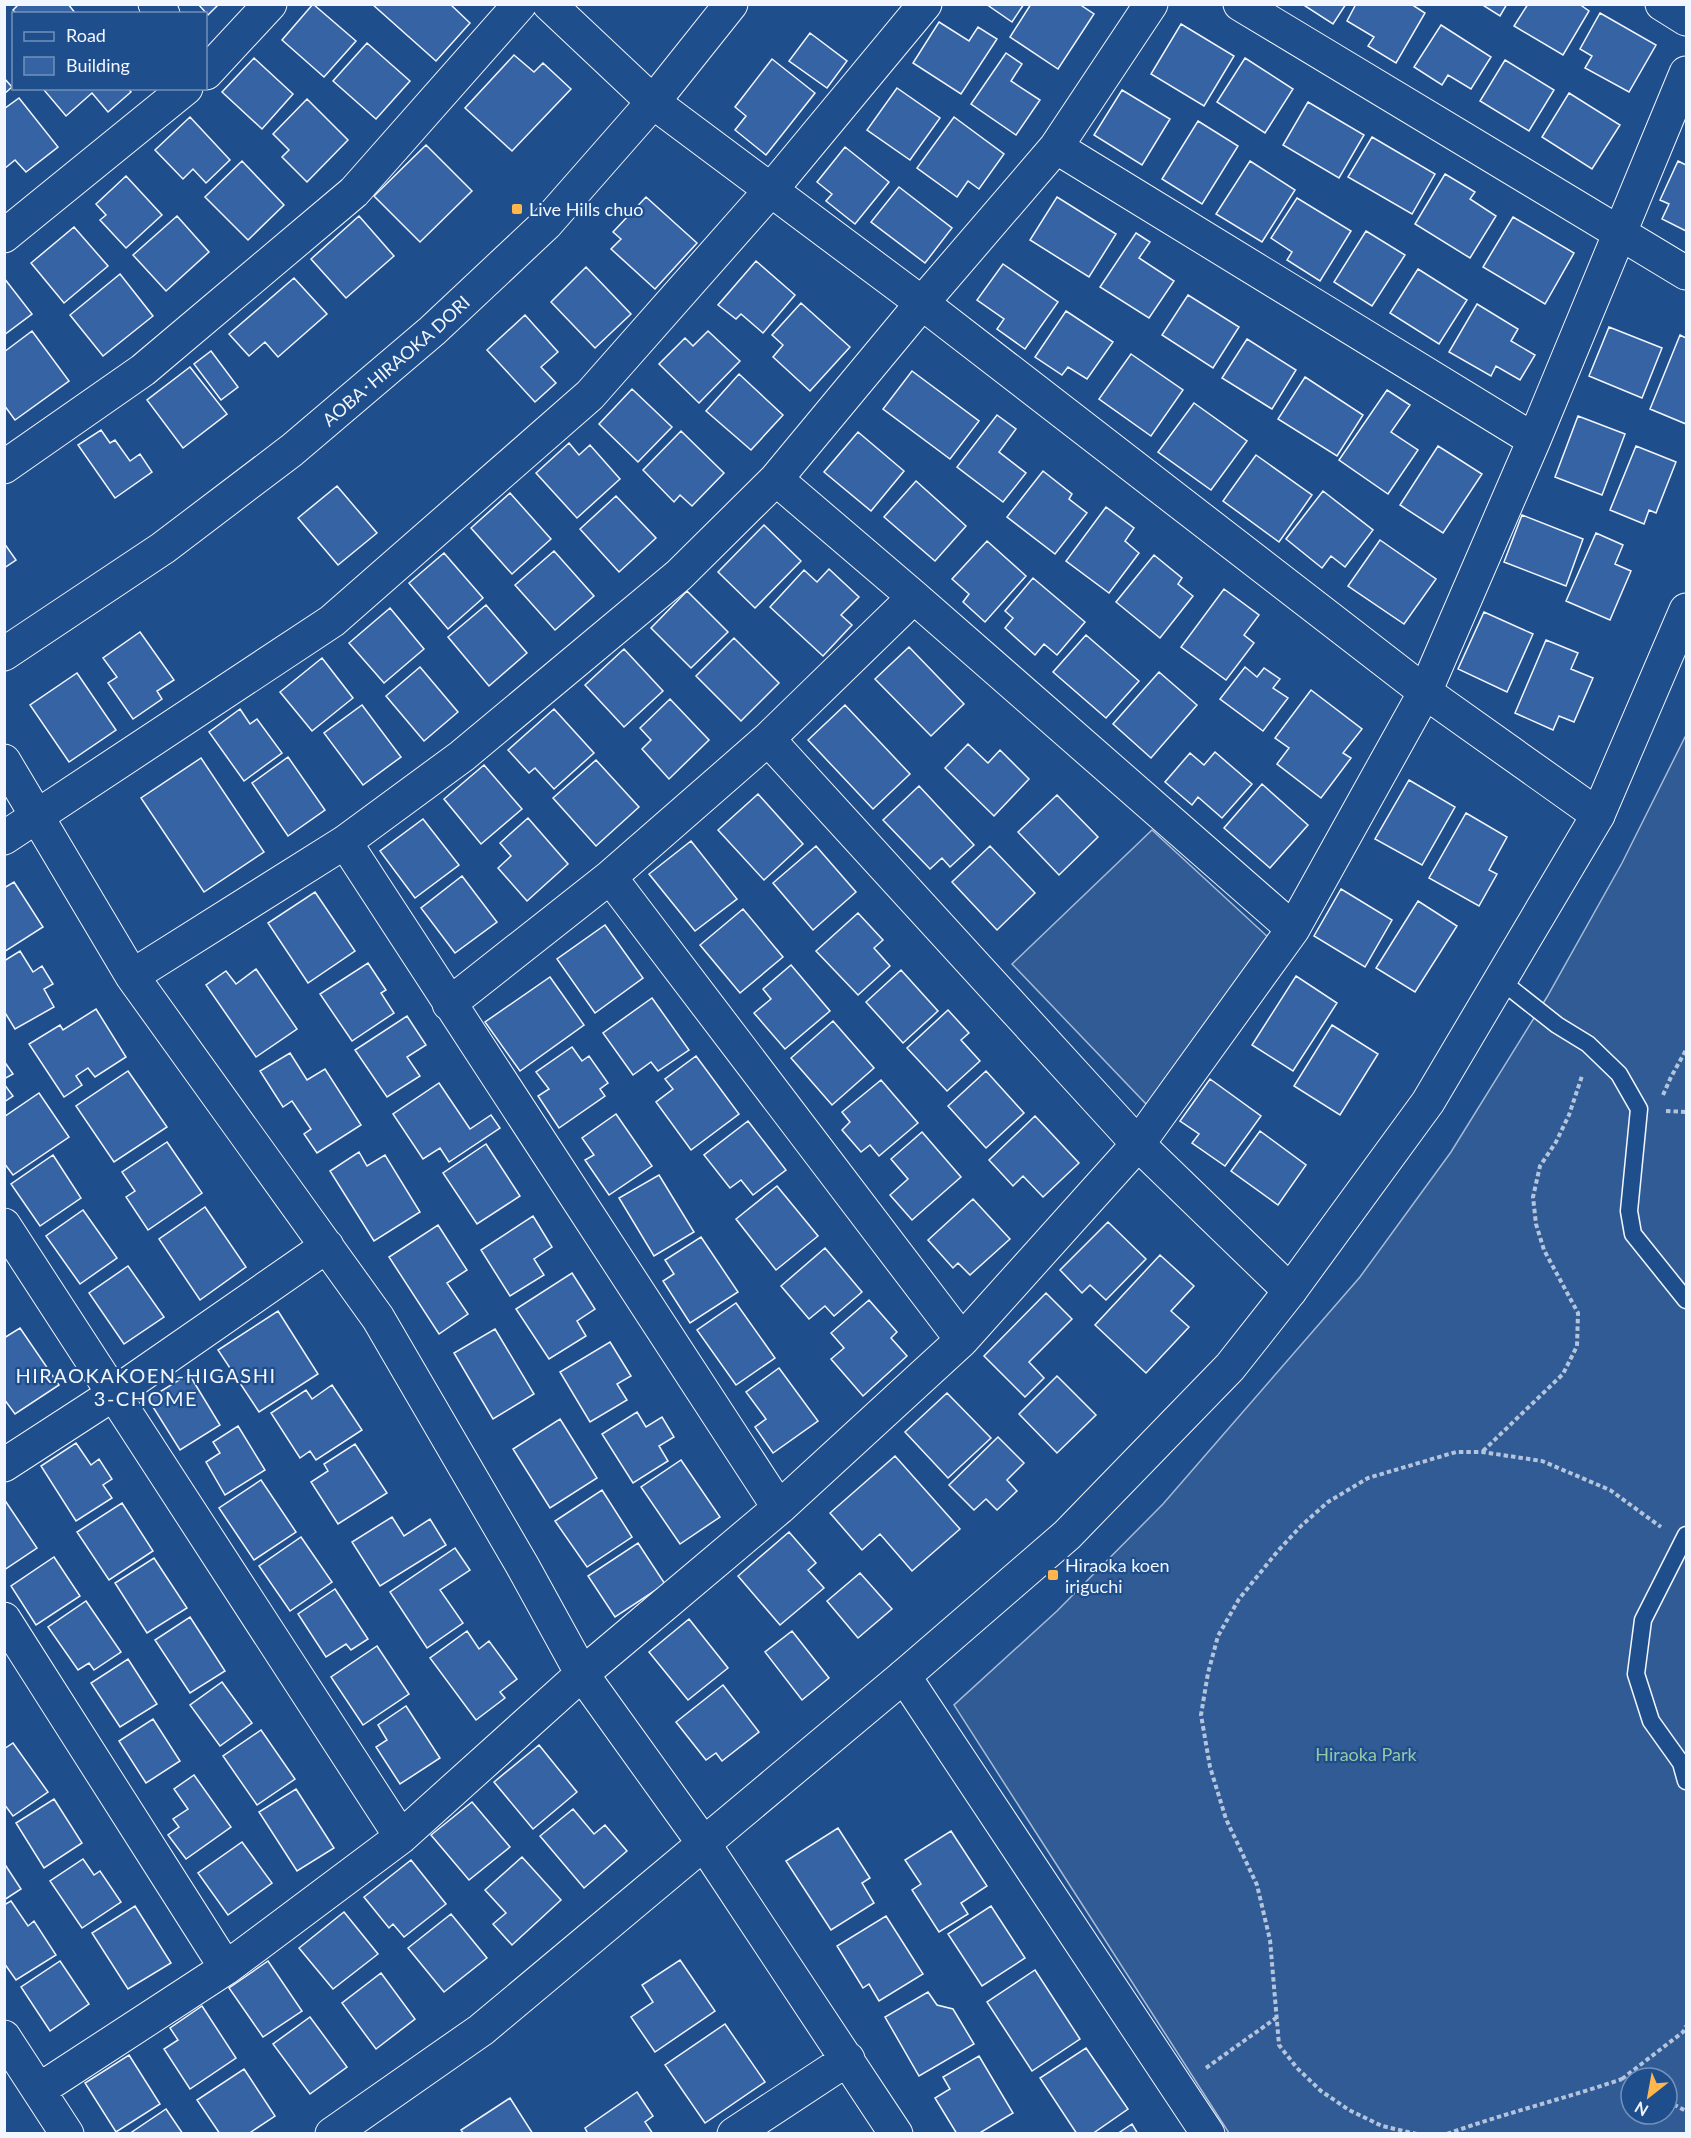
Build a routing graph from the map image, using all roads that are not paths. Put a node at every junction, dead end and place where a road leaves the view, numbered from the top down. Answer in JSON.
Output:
{"nodes":[{"id":1,"x":270,"y":4,"type":"edge"},
{"id":2,"x":520,"y":4,"type":"edge"},
{"id":3,"x":549,"y":4,"type":"edge"},
{"id":4,"x":731,"y":4,"type":"edge"},
{"id":5,"x":926,"y":4,"type":"edge"},
{"id":6,"x":1151,"y":4,"type":"edge"},
{"id":7,"x":1240,"y":4,"type":"edge"},
{"id":8,"x":1662,"y":4,"type":"edge"},
{"id":9,"x":1686,"y":19,"type":"edge"},
{"id":10,"x":207,"y":68,"type":"edge"},
{"id":11,"x":1686,"y":73,"type":"edge"},
{"id":12,"x":181,"y":90,"type":"edge"},
{"id":13,"x":653,"y":102,"type":"junction"},
{"id":14,"x":1056,"y":147,"type":"junction"},
{"id":15,"x":770,"y":191,"type":"junction"},
{"id":16,"x":6,"y":231,"type":"edge"},
{"id":17,"x":1619,"y":232,"type":"junction"},
{"id":18,"x":1686,"y":273,"type":"edge"},
{"id":19,"x":922,"y":303,"type":"junction"},
{"id":20,"x":1534,"y":440,"type":"junction"},
{"id":21,"x":4,"y":466,"type":"edge"},
{"id":22,"x":776,"y":478,"type":"junction"},
{"id":23,"x":914,"y":597,"type":"junction"},
{"id":24,"x":1686,"y":610,"type":"edge"},
{"id":25,"x":4,"y":654,"type":"edge"},
{"id":26,"x":1425,"y":692,"type":"junction"},
{"id":27,"x":768,"y":739,"type":"junction"},
{"id":28,"x":4,"y":761,"type":"edge"},
{"id":29,"x":1598,"y":815,"type":"junction"},
{"id":30,"x":37,"y":817,"type":"junction"},
{"id":31,"x":4,"y":837,"type":"edge"},
{"id":32,"x":345,"y":842,"type":"junction"},
{"id":33,"x":610,"y":877,"type":"junction"},
{"id":34,"x":1293,"y":929,"type":"junction"},
{"id":35,"x":132,"y":976,"type":"junction"},
{"id":36,"x":1500,"y":980,"type":"junction"},
{"id":37,"x":449,"y":1004,"type":"junction"},
{"id":38,"x":1138,"y":1144,"type":"junction"},
{"id":39,"x":4,"y":1225,"type":"edge"},
{"id":40,"x":327,"y":1246,"type":"junction"},
{"id":41,"x":1290,"y":1291,"type":"junction"},
{"id":42,"x":1686,"y":1300,"type":"edge"},
{"id":43,"x":962,"y":1340,"type":"junction"},
{"id":44,"x":115,"y":1393,"type":"junction"},
{"id":45,"x":4,"y":1465,"type":"edge"},
{"id":46,"x":779,"y":1508,"type":"junction"},
{"id":47,"x":1686,"y":1535,"type":"edge"},
{"id":48,"x":4,"y":1619,"type":"edge"},
{"id":49,"x":582,"y":1674,"type":"junction"},
{"id":50,"x":904,"y":1676,"type":"junction"},
{"id":51,"x":1686,"y":1781,"type":"edge"},
{"id":52,"x":402,"y":1837,"type":"junction"},
{"id":53,"x":704,"y":1844,"type":"junction"},
{"id":54,"x":226,"y":1968,"type":"junction"},
{"id":55,"x":4,"y":2037,"type":"edge"},
{"id":56,"x":848,"y":2059,"type":"junction"},
{"id":57,"x":39,"y":2090,"type":"junction"},
{"id":58,"x":67,"y":2133,"type":"edge"},
{"id":59,"x":332,"y":2133,"type":"edge"},
{"id":60,"x":734,"y":2133,"type":"edge"},
{"id":61,"x":896,"y":2133,"type":"edge"},
{"id":62,"x":1208,"y":2133,"type":"edge"}],
"edges":[{"from":1,"to":10,"type":"street"},
{"from":2,"to":21,"type":"street"},
{"from":3,"to":13,"type":"street"},
{"from":4,"to":13,"type":"street","name":"AOBA･HIRAOKA DORI"},
{"from":5,"to":15,"type":"street"},
{"from":6,"to":14,"type":"street"},
{"from":7,"to":17,"type":"street"},
{"from":8,"to":9,"type":"street"},
{"from":11,"to":17,"type":"street"},
{"from":12,"to":16,"type":"street"},
{"from":13,"to":15,"type":"street"},
{"from":13,"to":25,"type":"street","name":"AOBA･HIRAOKA DORI"},
{"from":14,"to":19,"type":"street"},
{"from":14,"to":20,"type":"street"},
{"from":15,"to":19,"type":"street"},
{"from":15,"to":30,"type":"street"},
{"from":17,"to":18,"type":"street"},
{"from":17,"to":20,"type":"street"},
{"from":19,"to":22,"type":"street"},
{"from":19,"to":26,"type":"street"},
{"from":20,"to":26,"type":"street"},
{"from":22,"to":23,"type":"street"},
{"from":22,"to":32,"type":"street"},
{"from":23,"to":27,"type":"street"},
{"from":23,"to":34,"type":"street"},
{"from":24,"to":29,"type":"street"},
{"from":26,"to":29,"type":"street"},
{"from":26,"to":34,"type":"street"},
{"from":27,"to":33,"type":"street"},
{"from":27,"to":38,"type":"street"},
{"from":28,"to":30,"type":"street"},
{"from":29,"to":36,"type":"street"},
{"from":30,"to":31,"type":"street"},
{"from":30,"to":35,"type":"street"},
{"from":32,"to":35,"type":"street"},
{"from":32,"to":37,"type":"street"},
{"from":33,"to":37,"type":"street"},
{"from":33,"to":43,"type":"street"},
{"from":34,"to":38,"type":"street"},
{"from":35,"to":40,"type":"street"},
{"from":36,"to":41,"type":"street"},
{"from":36,"to":42,"type":"lane"},
{"from":37,"to":46,"type":"street"},
{"from":38,"to":41,"type":"street"},
{"from":38,"to":43,"type":"street"},
{"from":39,"to":44,"type":"street"},
{"from":40,"to":44,"type":"street"},
{"from":40,"to":49,"type":"street"},
{"from":41,"to":50,"type":"street"},
{"from":43,"to":46,"type":"street"},
{"from":44,"to":45,"type":"street"},
{"from":44,"to":52,"type":"street"},
{"from":46,"to":49,"type":"street"},
{"from":47,"to":51,"type":"lane"},
{"from":48,"to":54,"type":"street"},
{"from":49,"to":52,"type":"street"},
{"from":49,"to":53,"type":"street"},
{"from":50,"to":53,"type":"street"},
{"from":50,"to":62,"type":"street"},
{"from":52,"to":54,"type":"street"},
{"from":53,"to":56,"type":"street"},
{"from":53,"to":59,"type":"street"},
{"from":54,"to":57,"type":"street"},
{"from":55,"to":57,"type":"street"},
{"from":56,"to":60,"type":"street"},
{"from":56,"to":61,"type":"street"},
{"from":57,"to":58,"type":"street"}]}
